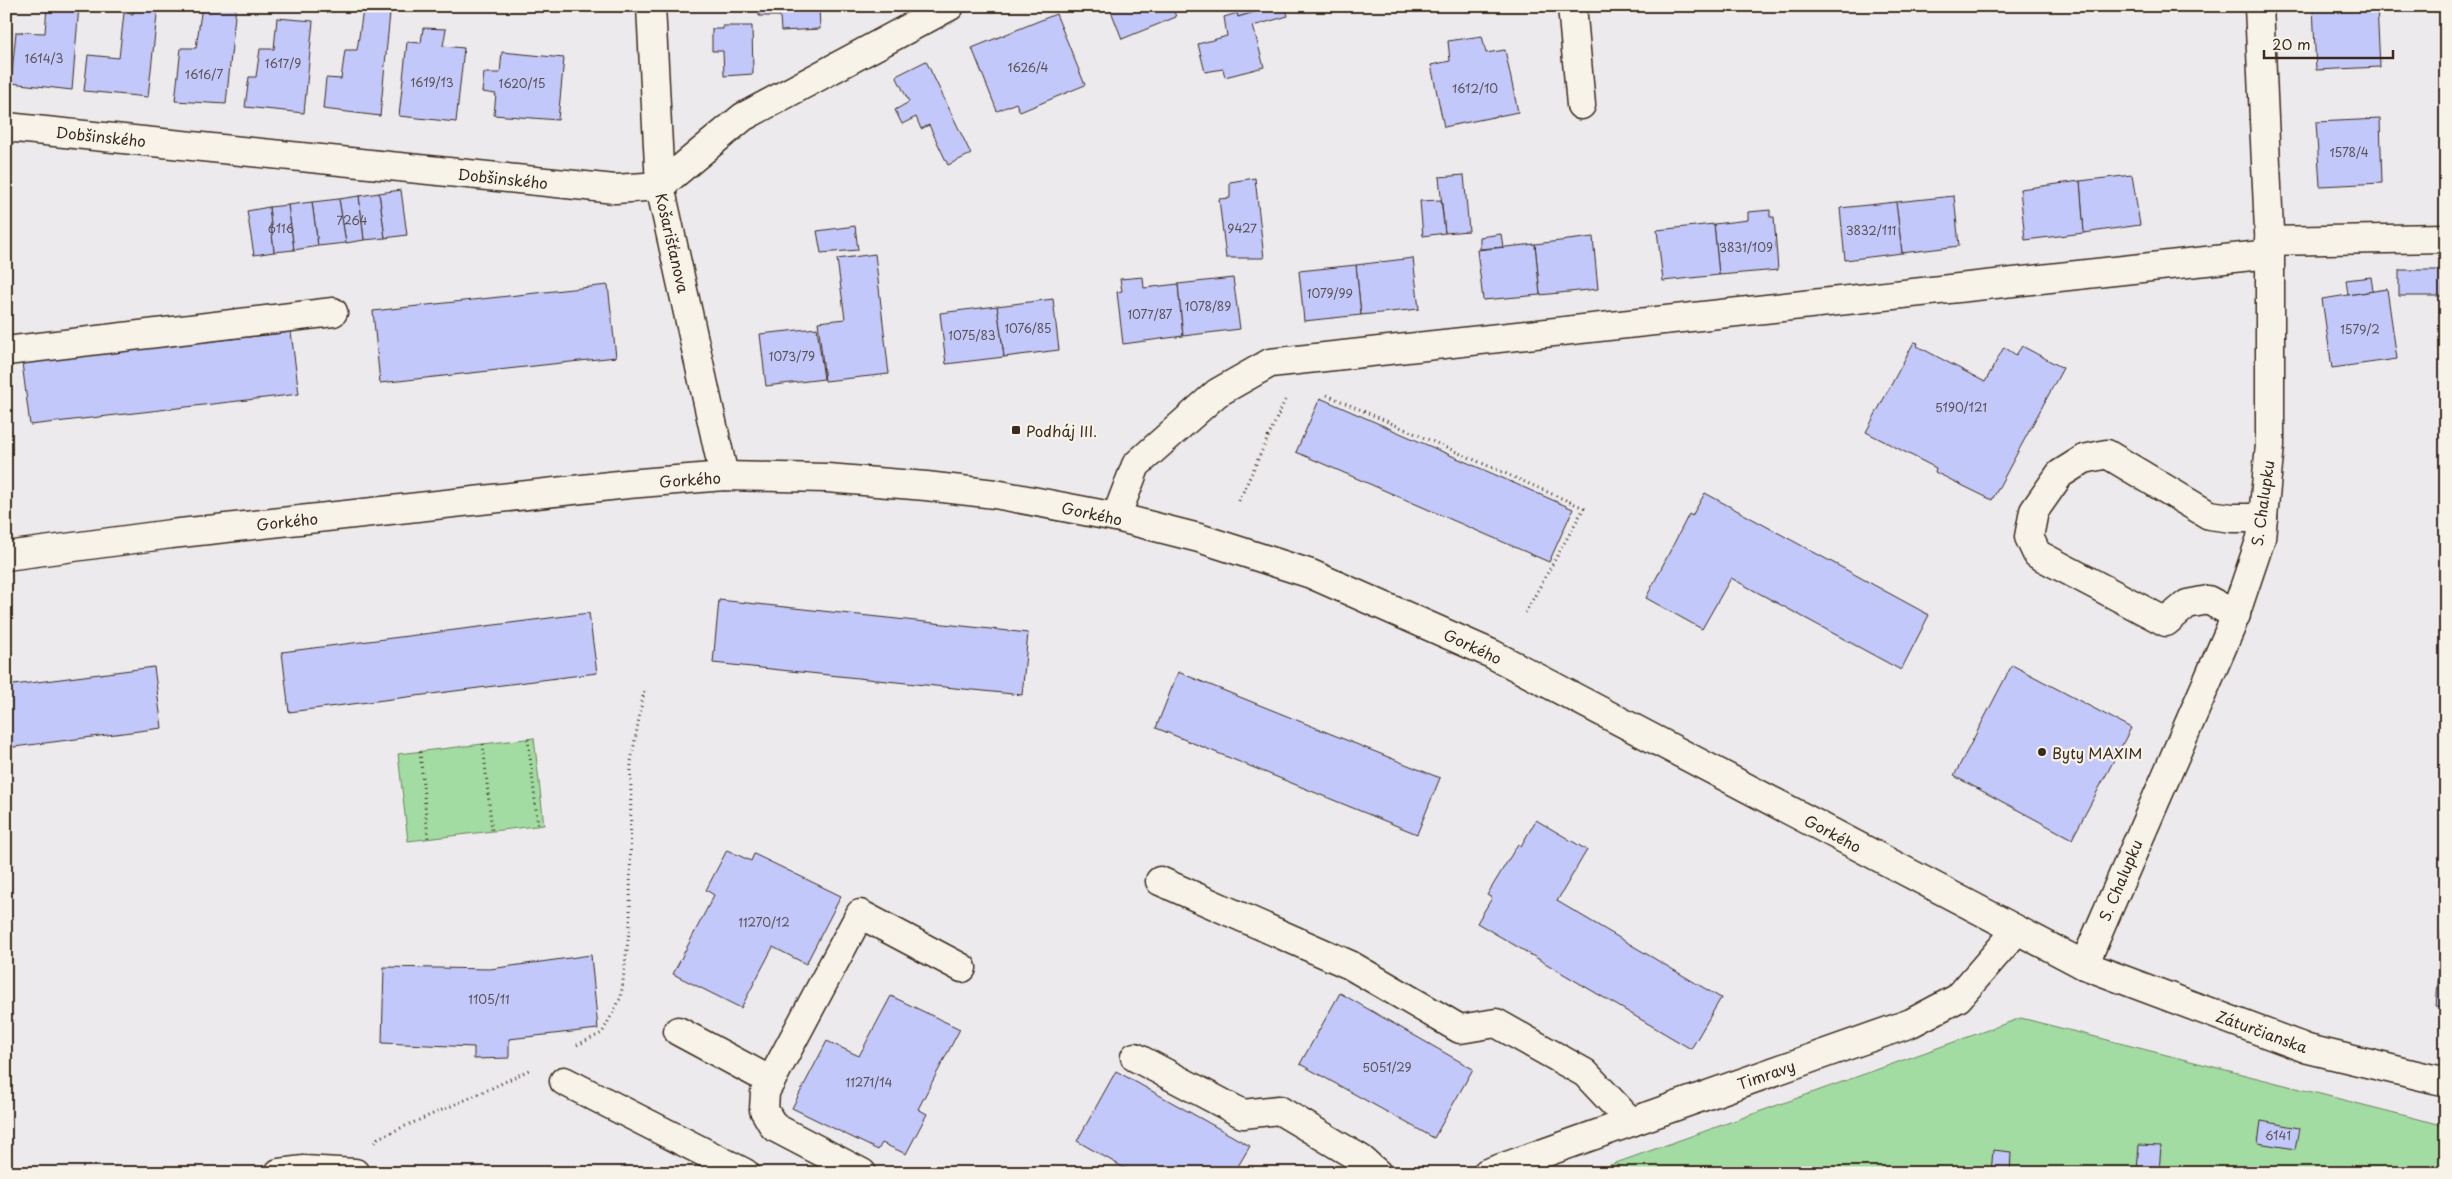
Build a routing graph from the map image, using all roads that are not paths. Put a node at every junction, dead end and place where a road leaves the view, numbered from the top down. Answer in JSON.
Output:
{"nodes":[{"id":1,"x":651,"y":6,"type":"edge"},
{"id":2,"x":950,"y":6,"type":"edge"},
{"id":3,"x":1572,"y":6,"type":"edge"},
{"id":4,"x":2259,"y":6,"type":"edge"},
{"id":5,"x":1582,"y":105,"type":"dead end"},
{"id":6,"x":6,"y":127,"type":"edge"},
{"id":7,"x":660,"y":186,"type":"junction"},
{"id":8,"x":2446,"y":238,"type":"edge"},
{"id":9,"x":2269,"y":247,"type":"junction"},
{"id":10,"x":334,"y":312,"type":"dead end"},
{"id":11,"x":6,"y":350,"type":"edge"},
{"id":12,"x":724,"y":476,"type":"junction"},
{"id":13,"x":1116,"y":517,"type":"junction"},
{"id":14,"x":2263,"y":518,"type":"junction"},
{"id":15,"x":6,"y":556,"type":"edge"},
{"id":16,"x":2236,"y":615,"type":"junction"},
{"id":17,"x":1160,"y":881,"type":"dead end"},
{"id":18,"x":2017,"y":930,"type":"junction"},
{"id":19,"x":2084,"y":965,"type":"junction"},
{"id":20,"x":962,"y":968,"type":"dead end"},
{"id":21,"x":678,"y":1031,"type":"dead end"},
{"id":22,"x":1135,"y":1057,"type":"dead end"},
{"id":23,"x":564,"y":1081,"type":"dead end"},
{"id":24,"x":771,"y":1081,"type":"junction"},
{"id":25,"x":2446,"y":1082,"type":"edge"},
{"id":26,"x":1631,"y":1122,"type":"junction"},
{"id":27,"x":279,"y":1173,"type":"edge"},
{"id":28,"x":354,"y":1173,"type":"edge"},
{"id":29,"x":745,"y":1173,"type":"edge"},
{"id":30,"x":862,"y":1173,"type":"edge"},
{"id":31,"x":1377,"y":1173,"type":"edge"},
{"id":32,"x":1487,"y":1173,"type":"edge"}],
"edges":[{"from":1,"to":7,"type":"street","name":"Košarišťanova"},
{"from":2,"to":7,"type":"street"},
{"from":3,"to":5,"type":"street"},
{"from":4,"to":9,"type":"street","name":"S. Chalupku"},
{"from":6,"to":7,"type":"street","name":"Dobšinského"},
{"from":7,"to":12,"type":"street","name":"Košarišťanova"},
{"from":8,"to":9,"type":"street"},
{"from":9,"to":13,"type":"street"},
{"from":9,"to":14,"type":"street","name":"S. Chalupku"},
{"from":10,"to":11,"type":"street"},
{"from":12,"to":13,"type":"street","name":"Gorkého"},
{"from":12,"to":15,"type":"street","name":"Gorkého"},
{"from":13,"to":18,"type":"street","name":"Gorkého"},
{"from":14,"to":16,"type":"street","name":"S. Chalupku"},
{"from":14,"to":16,"type":"street"},
{"from":16,"to":19,"type":"street","name":"S. Chalupku"},
{"from":17,"to":26,"type":"street"},
{"from":18,"to":19,"type":"street","name":"Gorkého"},
{"from":18,"to":26,"type":"street","name":"Timravy"},
{"from":19,"to":25,"type":"street","name":"Záturčianska"},
{"from":20,"to":24,"type":"street"},
{"from":21,"to":24,"type":"street"},
{"from":22,"to":31,"type":"street"},
{"from":23,"to":29,"type":"street"},
{"from":24,"to":30,"type":"street"},
{"from":26,"to":32,"type":"street","name":"Timravy"},
{"from":27,"to":28,"type":"street"}]}
